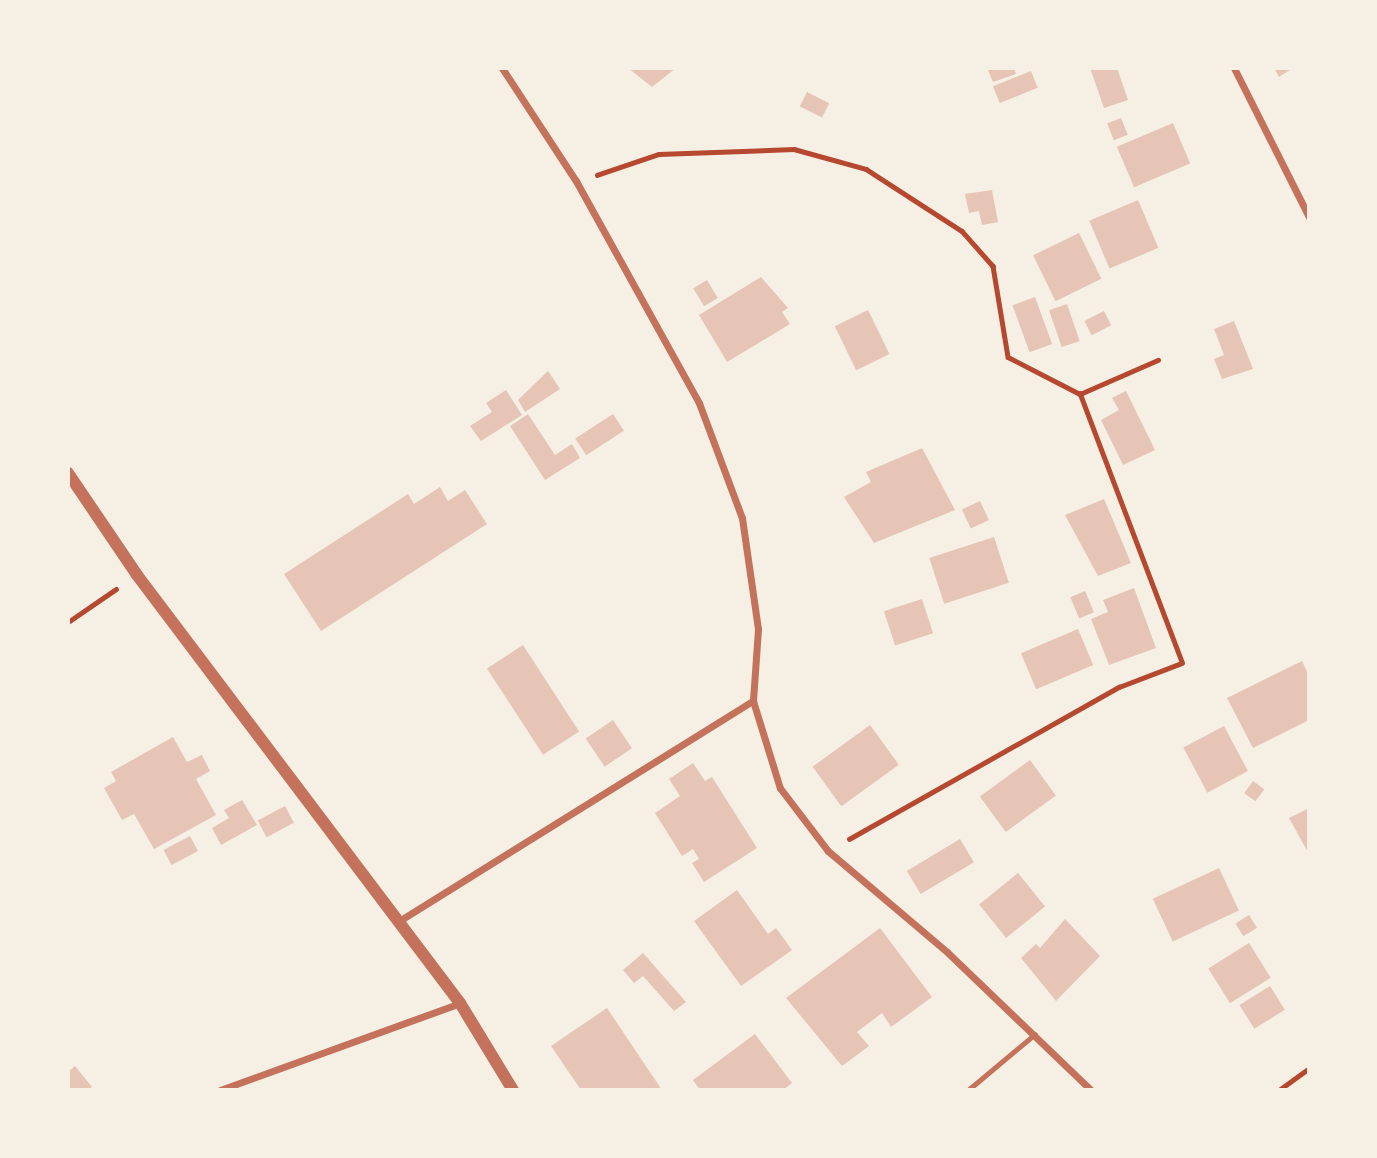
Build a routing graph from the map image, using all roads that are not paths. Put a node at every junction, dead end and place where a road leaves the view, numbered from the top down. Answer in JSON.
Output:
{"nodes":[{"id":1,"x":502,"y":68,"type":"edge"},
{"id":2,"x":1234,"y":68,"type":"edge"},
{"id":3,"x":1309,"y":217,"type":"edge"},
{"id":4,"x":68,"y":473,"type":"edge"},
{"id":5,"x":752,"y":701,"type":"junction"},
{"id":6,"x":399,"y":921,"type":"junction"},
{"id":7,"x":460,"y":1003,"type":"junction"},
{"id":8,"x":1035,"y":1034,"type":"junction"},
{"id":9,"x":220,"y":1090,"type":"edge"},
{"id":10,"x":513,"y":1090,"type":"edge"},
{"id":11,"x":968,"y":1090,"type":"edge"},
{"id":12,"x":1091,"y":1090,"type":"edge"}],
"edges":[{"from":1,"to":5,"type":"street"},
{"from":2,"to":3,"type":"street"},
{"from":4,"to":6,"type":"street"},
{"from":5,"to":6,"type":"street"},
{"from":5,"to":8,"type":"street"},
{"from":6,"to":7,"type":"street"},
{"from":7,"to":9,"type":"street"},
{"from":7,"to":10,"type":"street"},
{"from":8,"to":11,"type":"lane"},
{"from":8,"to":12,"type":"street"}]}
